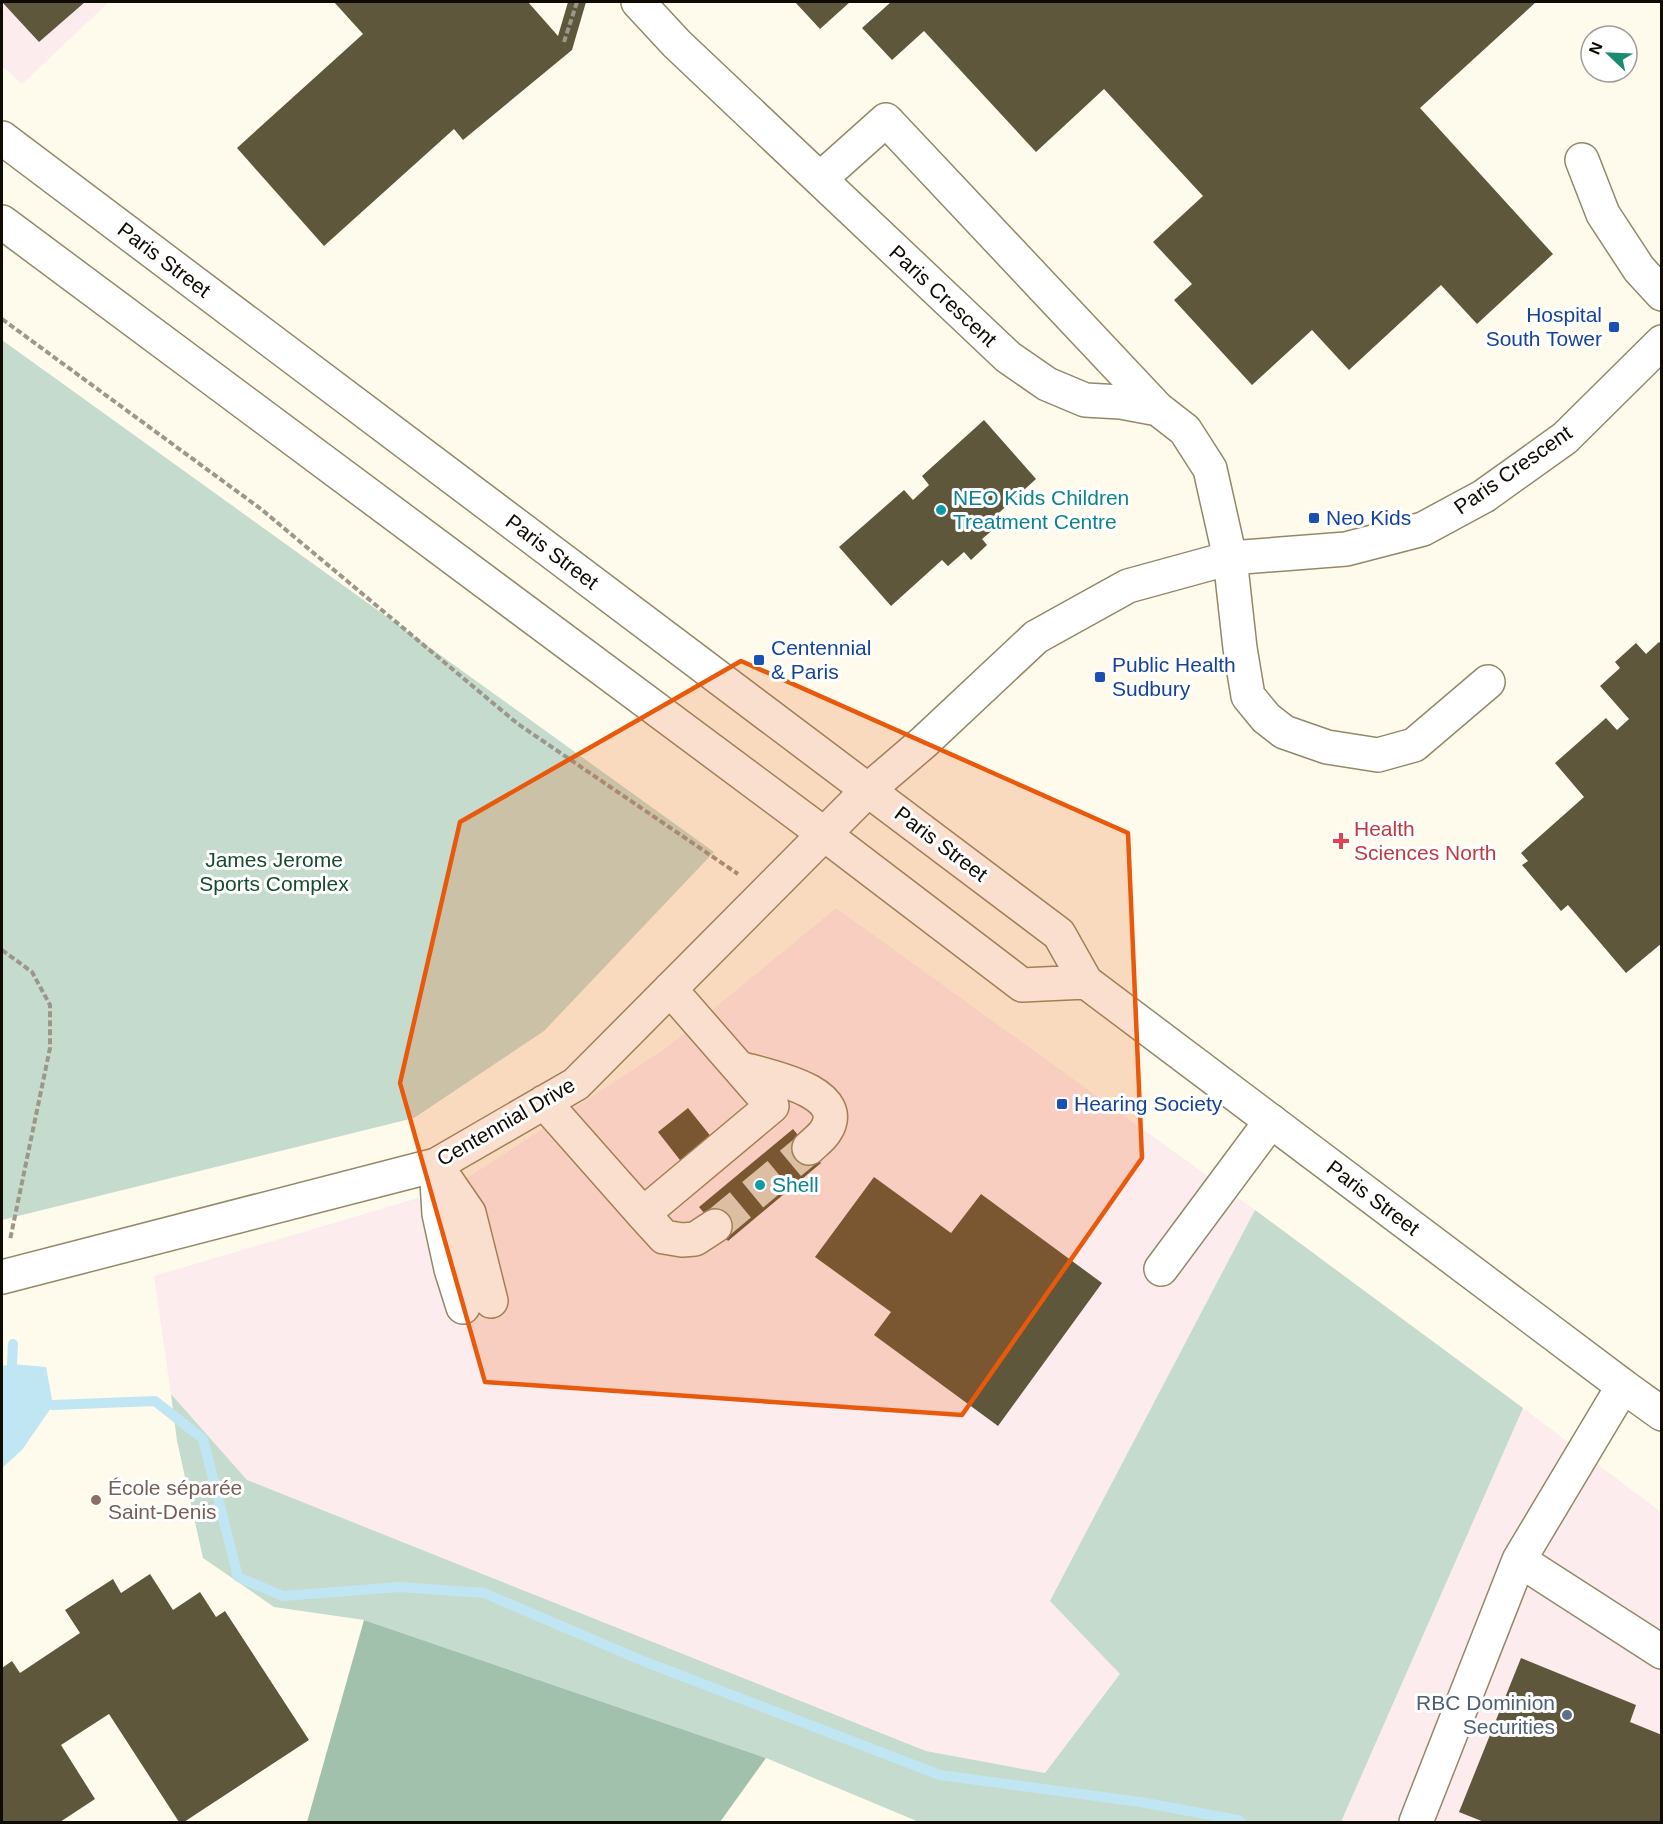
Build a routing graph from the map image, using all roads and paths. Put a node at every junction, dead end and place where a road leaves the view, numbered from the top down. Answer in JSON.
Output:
{"nodes":[{"id":1,"x":577,"y":2,"type":"edge"},
{"id":2,"x":639,"y":2,"type":"edge"},
{"id":3,"x":564,"y":42,"type":"dead end"},
{"id":4,"x":2,"y":138,"type":"edge"},
{"id":5,"x":1582,"y":160,"type":"dead end"},
{"id":6,"x":819,"y":179,"type":"junction"},
{"id":7,"x":2,"y":222,"type":"edge"},
{"id":8,"x":1662,"y":294,"type":"edge"},
{"id":9,"x":2,"y":319,"type":"edge"},
{"id":10,"x":1662,"y":342,"type":"edge"},
{"id":11,"x":1158,"y":409,"type":"junction"},
{"id":12,"x":1230,"y":558,"type":"junction"},
{"id":13,"x":1488,"y":682,"type":"dead end"},
{"id":14,"x":868,"y":790,"type":"junction"},
{"id":15,"x":824,"y":834,"type":"junction"},
{"id":16,"x":766,"y":893,"type":"junction"},
{"id":17,"x":2,"y":950,"type":"edge"},
{"id":18,"x":1086,"y":982,"type":"junction"},
{"id":19,"x":670,"y":989,"type":"junction"},
{"id":20,"x":739,"y":1068,"type":"junction"},
{"id":21,"x":544,"y":1102,"type":"junction"},
{"id":22,"x":1271,"y":1121,"type":"junction"},
{"id":23,"x":809,"y":1148,"type":"tunnel mouth"},
{"id":24,"x":436,"y":1165,"type":"junction"},
{"id":25,"x":643,"y":1214,"type":"junction"},
{"id":26,"x":715,"y":1226,"type":"tunnel mouth"},
{"id":27,"x":1161,"y":1269,"type":"dead end"},
{"id":28,"x":2,"y":1277,"type":"edge"},
{"id":29,"x":477,"y":1304,"type":"dead end"},
{"id":30,"x":1623,"y":1386,"type":"junction"},
{"id":31,"x":1662,"y":1414,"type":"edge"},
{"id":32,"x":1519,"y":1560,"type":"junction"},
{"id":33,"x":1662,"y":1652,"type":"edge"},
{"id":34,"x":1416,"y":1822,"type":"edge"}],
"edges":[{"from":1,"to":3,"type":"path"},
{"from":2,"to":6,"type":"main road","name":"Paris Crescent"},
{"from":4,"to":14,"type":"main road","name":"Paris Street"},
{"from":5,"to":8,"type":"main road"},
{"from":6,"to":11,"type":"main road","name":"Paris Crescent"},
{"from":6,"to":11,"type":"main road"},
{"from":7,"to":15,"type":"main road"},
{"from":9,"to":16,"type":"path"},
{"from":10,"to":12,"type":"main road","name":"Paris Crescent"},
{"from":11,"to":12,"type":"main road","name":"Paris Crescent"},
{"from":12,"to":13,"type":"main road"},
{"from":12,"to":14,"type":"main road","name":"Paris Crescent"},
{"from":14,"to":15,"type":"main road","name":"Centennial Drive"},
{"from":14,"to":18,"type":"main road","name":"Paris Street"},
{"from":15,"to":16,"type":"main road","name":"Centennial Drive"},
{"from":15,"to":18,"type":"main road"},
{"from":16,"to":19,"type":"main road","name":"Centennial Drive"},
{"from":17,"to":28,"type":"path"},
{"from":18,"to":22,"type":"main road","name":"Paris Street"},
{"from":19,"to":20,"type":"main road"},
{"from":19,"to":21,"type":"main road","name":"Centennial Drive"},
{"from":20,"to":23,"type":"main road"},
{"from":20,"to":25,"type":"main road"},
{"from":21,"to":24,"type":"main road","name":"Centennial Drive"},
{"from":21,"to":25,"type":"main road"},
{"from":22,"to":27,"type":"main road"},
{"from":22,"to":30,"type":"main road","name":"Paris Street"},
{"from":24,"to":28,"type":"main road","name":"Centennial Drive"},
{"from":24,"to":29,"type":"main road"},
{"from":25,"to":26,"type":"main road"},
{"from":30,"to":31,"type":"main road","name":"Paris Street"},
{"from":30,"to":32,"type":"main road"},
{"from":32,"to":33,"type":"main road"},
{"from":32,"to":34,"type":"main road"}]}
